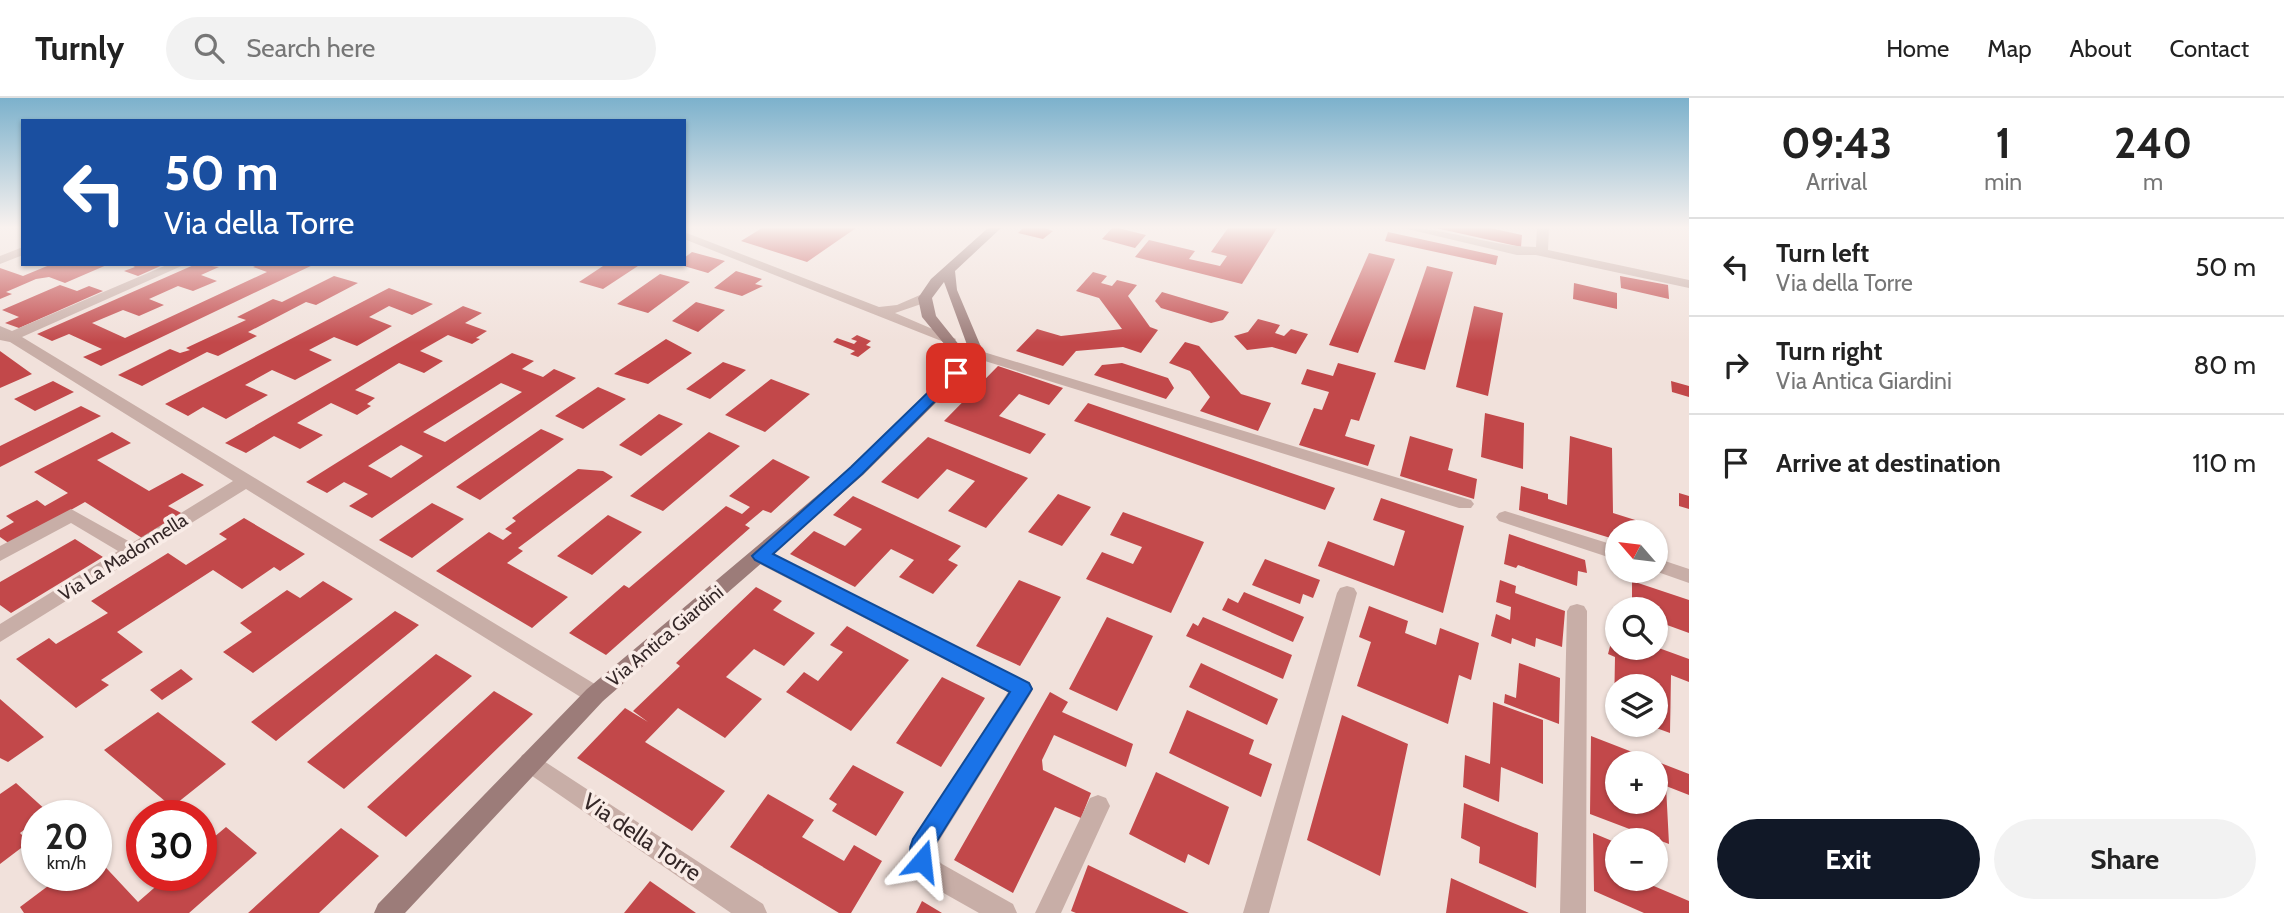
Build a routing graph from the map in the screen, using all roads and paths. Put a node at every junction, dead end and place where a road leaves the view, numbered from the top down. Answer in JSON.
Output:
{"nodes":[{"id":1,"x":175,"y":266,"type":"edge"},
{"id":2,"x":763,"y":266,"type":"edge"},
{"id":3,"x":955,"y":266,"type":"edge"},
{"id":4,"x":1606,"y":266,"type":"edge"},
{"id":5,"x":949,"y":272,"type":"junction"},
{"id":6,"x":1689,"y":284,"type":"edge"},
{"id":7,"x":925,"y":298,"type":"junction"},
{"id":8,"x":955,"y":300,"type":"junction"},
{"id":9,"x":878,"y":311,"type":"junction"},
{"id":10,"x":967,"y":325,"type":"junction"},
{"id":11,"x":938,"y":328,"type":"junction"},
{"id":12,"x":4,"y":336,"type":"edge"},
{"id":13,"x":949,"y":339,"type":"junction"},
{"id":14,"x":976,"y":350,"type":"junction"},
{"id":15,"x":956,"y":373,"type":"junction"},
{"id":16,"x":247,"y":480,"type":"junction"},
{"id":17,"x":1465,"y":505,"type":"dead end"},
{"id":18,"x":1505,"y":517,"type":"dead end"},
{"id":19,"x":1605,"y":549,"type":"edge"},
{"id":20,"x":132,"y":551,"type":"junction"},
{"id":21,"x":0,"y":554,"type":"edge"},
{"id":22,"x":761,"y":556,"type":"junction"},
{"id":23,"x":1668,"y":569,"type":"edge"},
{"id":24,"x":1689,"y":576,"type":"edge"},
{"id":25,"x":1347,"y":593,"type":"dead end"},
{"id":26,"x":1577,"y":611,"type":"dead end"},
{"id":27,"x":0,"y":634,"type":"edge"},
{"id":28,"x":595,"y":695,"type":"junction"},
{"id":29,"x":530,"y":762,"type":"junction"},
{"id":30,"x":1098,"y":806,"type":"dead end"},
{"id":31,"x":387,"y":913,"type":"edge"},
{"id":32,"x":754,"y":913,"type":"edge"},
{"id":33,"x":1004,"y":913,"type":"edge"},
{"id":34,"x":1048,"y":913,"type":"edge"},
{"id":35,"x":1255,"y":913,"type":"edge"},
{"id":36,"x":1573,"y":913,"type":"edge"}],
"edges":[{"from":1,"to":12,"type":"street"},
{"from":2,"to":9,"type":"street"},
{"from":3,"to":5,"type":"street"},
{"from":4,"to":6,"type":"street"},
{"from":5,"to":7,"type":"street"},
{"from":5,"to":8,"type":"street"},
{"from":7,"to":8,"type":"street"},
{"from":7,"to":9,"type":"street"},
{"from":7,"to":11,"type":"street"},
{"from":8,"to":10,"type":"street"},
{"from":9,"to":13,"type":"street"},
{"from":10,"to":11,"type":"street"},
{"from":10,"to":14,"type":"street"},
{"from":11,"to":13,"type":"street"},
{"from":12,"to":16,"type":"street"},
{"from":13,"to":14,"type":"street"},
{"from":13,"to":15,"type":"street"},
{"from":14,"to":15,"type":"street","name":"Via Antica Giardini"},
{"from":14,"to":17,"type":"street"},
{"from":15,"to":22,"type":"street","name":"Via Antica Giardini"},
{"from":16,"to":20,"type":"street","name":"Via La Madonnella"},
{"from":16,"to":28,"type":"street"},
{"from":18,"to":19,"type":"street"},
{"from":20,"to":21,"type":"street"},
{"from":20,"to":27,"type":"street","name":"Via La Madonnella"},
{"from":22,"to":28,"type":"street","name":"Via Antica Giardini"},
{"from":22,"to":33,"type":"street"},
{"from":23,"to":24,"type":"street"},
{"from":25,"to":35,"type":"street"},
{"from":26,"to":36,"type":"street"},
{"from":28,"to":29,"type":"street","name":"Via Antica Giardini"},
{"from":29,"to":31,"type":"street","name":"Via Antica Giardini"},
{"from":29,"to":32,"type":"street","name":"Via della Torre"},
{"from":30,"to":34,"type":"street"}]}
